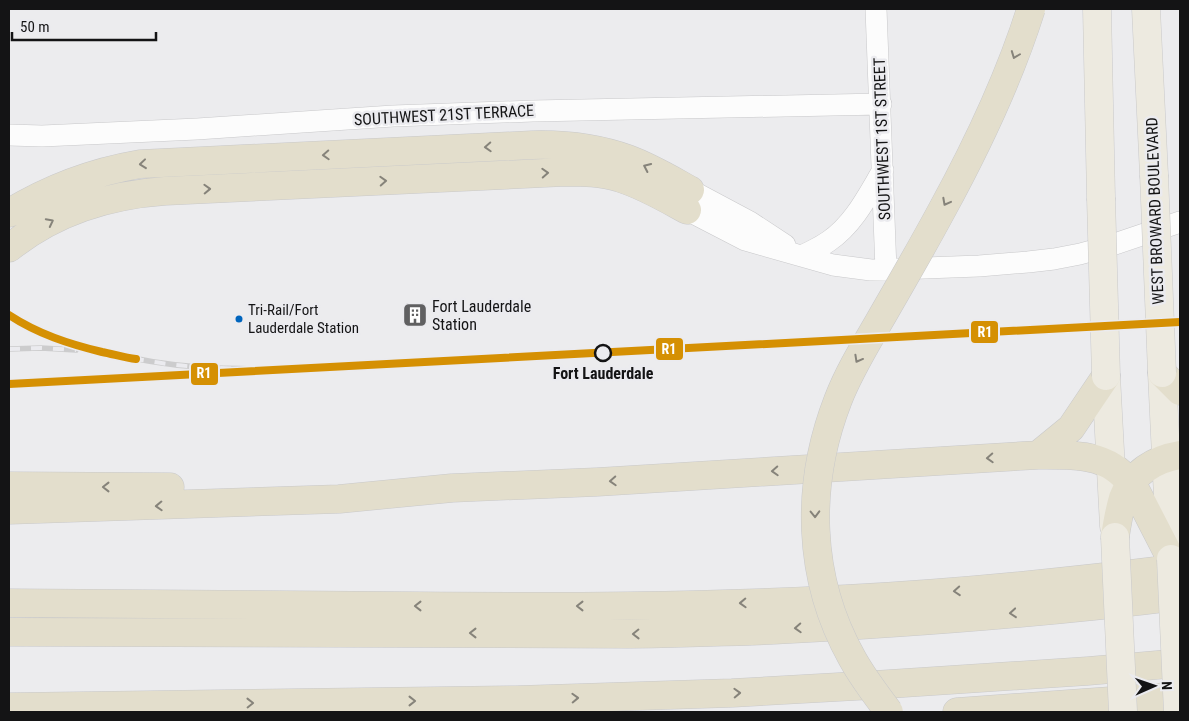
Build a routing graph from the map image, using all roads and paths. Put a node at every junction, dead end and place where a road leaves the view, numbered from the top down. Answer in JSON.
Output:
{"nodes":[{"id":1,"x":876,"y":9,"type":"edge"},
{"id":2,"x":1031,"y":9,"type":"edge"},
{"id":3,"x":1097,"y":9,"type":"edge"},
{"id":4,"x":1146,"y":9,"type":"edge"},
{"id":5,"x":880,"y":104,"type":"junction"},
{"id":6,"x":9,"y":135,"type":"edge"},
{"id":7,"x":883,"y":170,"type":"junction"},
{"id":8,"x":688,"y":200,"type":"junction"},
{"id":9,"x":9,"y":213,"type":"edge"},
{"id":10,"x":1180,"y":222,"type":"edge"},
{"id":11,"x":9,"y":248,"type":"edge"},
{"id":12,"x":802,"y":256,"type":"junction"},
{"id":13,"x":886,"y":270,"type":"junction"},
{"id":14,"x":1106,"y":376,"type":"junction"},
{"id":15,"x":1171,"y":382,"type":"edge"},
{"id":16,"x":1038,"y":455,"type":"junction"},
{"id":17,"x":1171,"y":465,"type":"edge"},
{"id":18,"x":1123,"y":481,"type":"junction"},
{"id":19,"x":9,"y":486,"type":"edge"},
{"id":20,"x":452,"y":488,"type":"junction"},
{"id":21,"x":9,"y":510,"type":"edge"},
{"id":22,"x":1115,"y":537,"type":"joint"},
{"id":23,"x":1175,"y":563,"type":"edge"},
{"id":24,"x":1180,"y":596,"type":"edge"},
{"id":25,"x":9,"y":603,"type":"edge"},
{"id":26,"x":9,"y":632,"type":"edge"},
{"id":27,"x":1180,"y":663,"type":"edge"},
{"id":28,"x":1180,"y":696,"type":"edge"},
{"id":29,"x":9,"y":707,"type":"edge"},
{"id":30,"x":890,"y":712,"type":"edge"},
{"id":31,"x":957,"y":712,"type":"edge"},
{"id":32,"x":1123,"y":712,"type":"edge"},
{"id":33,"x":1178,"y":712,"type":"edge"}],
"edges":[{"from":1,"to":5,"type":"street","name":"SOUTHWEST 1ST STREET"},
{"from":2,"to":30,"type":"highway","one_way":true,"bridge":true},
{"from":3,"to":14,"type":"main road","bridge":true},
{"from":4,"to":15,"type":"main road","name":"WEST BROWARD BOULEVARD","bridge":true},
{"from":5,"to":6,"type":"street","name":"SOUTHWEST 21ST TERRACE"},
{"from":5,"to":7,"type":"street","name":"SOUTHWEST 1ST STREET"},
{"from":7,"to":12,"type":"street"},
{"from":7,"to":13,"type":"street","name":"SOUTHWEST 1ST STREET"},
{"from":8,"to":9,"type":"highway","one_way":true},
{"from":11,"to":8,"type":"highway","one_way":true},
{"from":8,"to":12,"type":"street"},
{"from":10,"to":13,"type":"street"},
{"from":12,"to":13,"type":"street"},
{"from":14,"to":16,"type":"highway"},
{"from":14,"to":18,"type":"main road"},
{"from":15,"to":17,"type":"main road","name":"WEST BROWARD BOULEVARD"},
{"from":16,"to":18,"type":"highway"},
{"from":16,"to":20,"type":"highway","one_way":true},
{"from":17,"to":18,"type":"highway"},
{"from":17,"to":23,"type":"main road","name":"WEST BROWARD BOULEVARD"},
{"from":18,"to":22,"type":"highway"},
{"from":18,"to":23,"type":"highway"},
{"from":20,"to":19,"type":"highway","one_way":true},
{"from":20,"to":21,"type":"highway","one_way":true},
{"from":22,"to":32,"type":"main road","bridge":true},
{"from":23,"to":25,"type":"highway","one_way":true},
{"from":23,"to":33,"type":"main road","name":"WEST BROWARD BOULEVARD","bridge":true},
{"from":24,"to":26,"type":"highway","one_way":true},
{"from":29,"to":27,"type":"highway","one_way":true},
{"from":28,"to":31,"type":"highway"}]}
